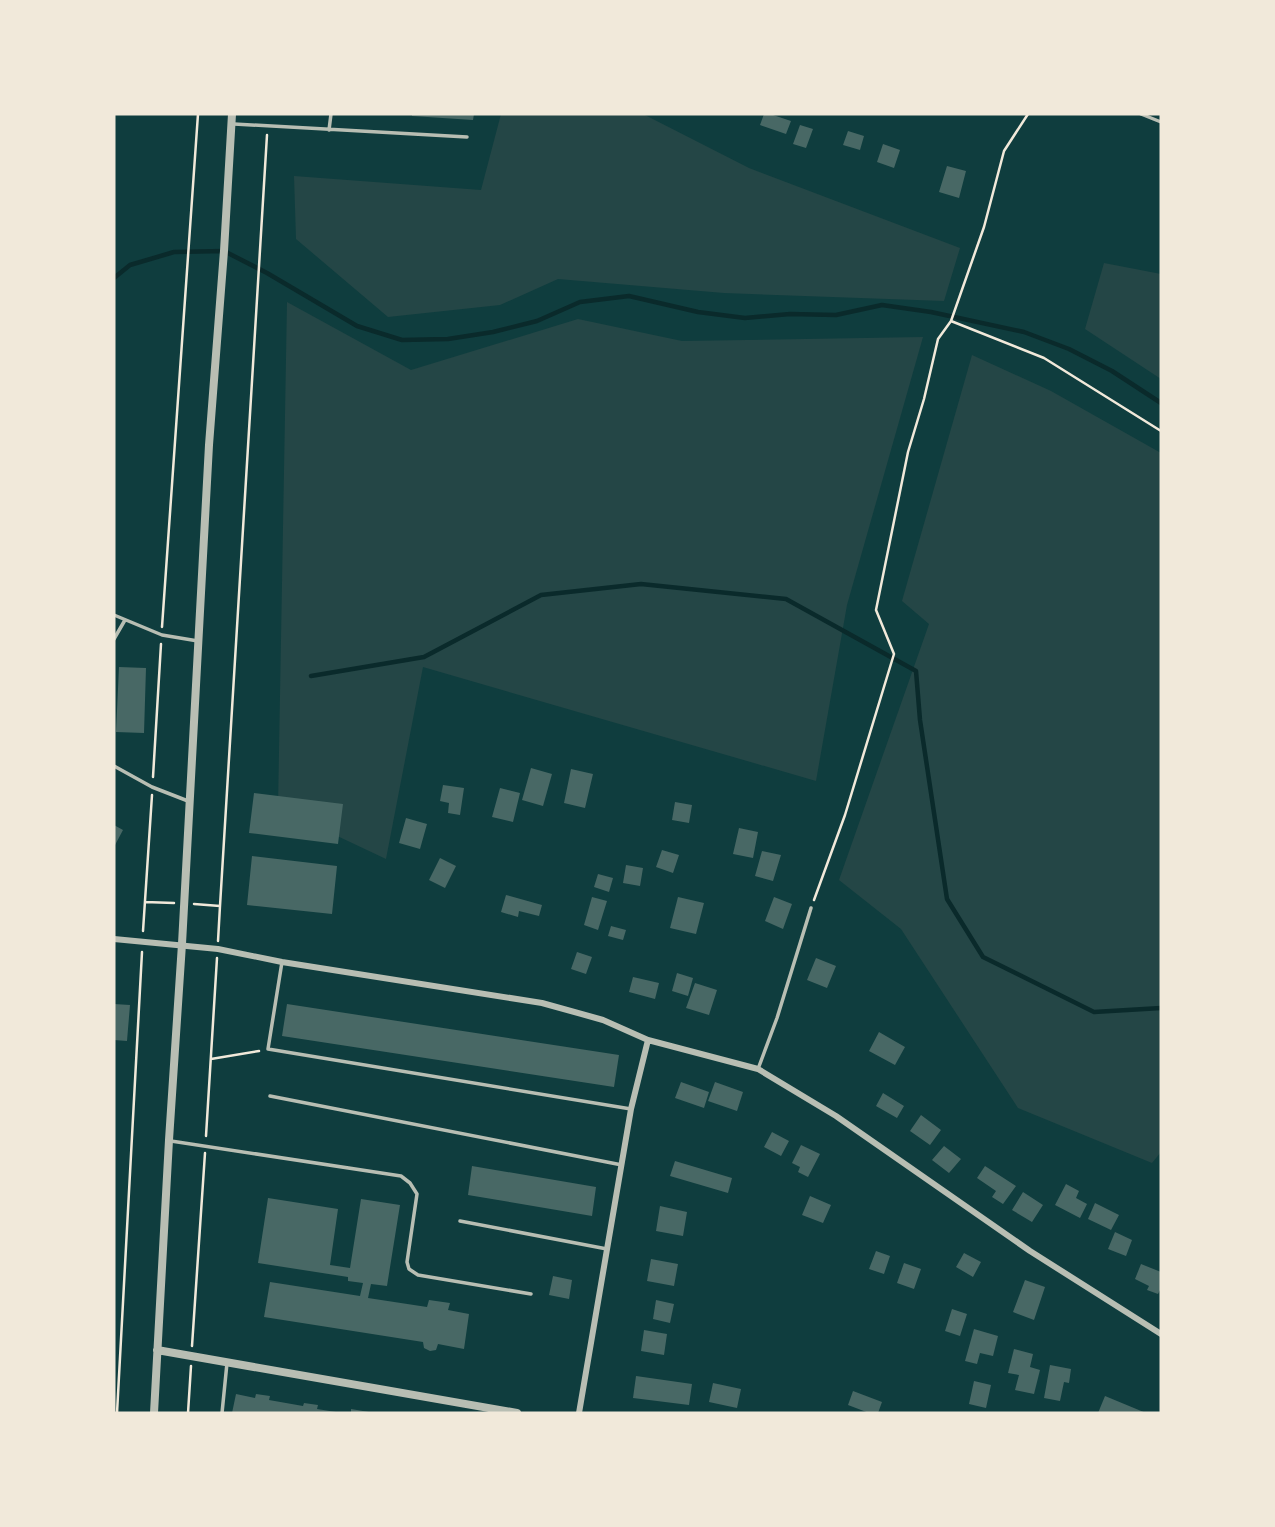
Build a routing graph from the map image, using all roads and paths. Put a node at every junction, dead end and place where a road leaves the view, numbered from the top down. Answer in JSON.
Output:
{"nodes":[{"id":1,"x":198,"y":114,"type":"edge"},
{"id":2,"x":232,"y":114,"type":"edge"},
{"id":3,"x":331,"y":114,"type":"edge"},
{"id":4,"x":1028,"y":114,"type":"edge"},
{"id":5,"x":1141,"y":114,"type":"edge"},
{"id":6,"x":1161,"y":122,"type":"edge"},
{"id":7,"x":232,"y":124,"type":"junction"},
{"id":8,"x":268,"y":126,"type":"junction"},
{"id":9,"x":329,"y":130,"type":"junction"},
{"id":10,"x":467,"y":137,"type":"dead end"},
{"id":11,"x":951,"y":321,"type":"junction"},
{"id":12,"x":1161,"y":431,"type":"edge"},
{"id":13,"x":114,"y":615,"type":"edge"},
{"id":14,"x":125,"y":620,"type":"junction"},
{"id":15,"x":162,"y":635,"type":"junction"},
{"id":16,"x":114,"y":639,"type":"edge"},
{"id":17,"x":198,"y":641,"type":"junction"},
{"id":18,"x":114,"y":766,"type":"edge"},
{"id":19,"x":152,"y":788,"type":"junction"},
{"id":20,"x":190,"y":802,"type":"junction"},
{"id":21,"x":145,"y":902,"type":"junction"},
{"id":22,"x":184,"y":904,"type":"junction"},
{"id":23,"x":220,"y":906,"type":"junction"},
{"id":24,"x":811,"y":908,"type":"joint"},
{"id":25,"x":114,"y":939,"type":"edge"},
{"id":26,"x":142,"y":942,"type":"junction"},
{"id":27,"x":182,"y":944,"type":"junction"},
{"id":28,"x":218,"y":949,"type":"junction"},
{"id":29,"x":282,"y":962,"type":"junction"},
{"id":30,"x":648,"y":1040,"type":"junction"},
{"id":31,"x":268,"y":1049,"type":"junction"},
{"id":32,"x":211,"y":1059,"type":"junction"},
{"id":33,"x":758,"y":1069,"type":"junction"},
{"id":34,"x":270,"y":1096,"type":"dead end"},
{"id":35,"x":631,"y":1110,"type":"junction"},
{"id":36,"x":205,"y":1139,"type":"dead end"},
{"id":37,"x":169,"y":1140,"type":"junction"},
{"id":38,"x":205,"y":1153,"type":"dead end"},
{"id":39,"x":622,"y":1165,"type":"junction"},
{"id":40,"x":460,"y":1221,"type":"dead end"},
{"id":41,"x":607,"y":1249,"type":"junction"},
{"id":42,"x":531,"y":1294,"type":"dead end"},
{"id":43,"x":1161,"y":1334,"type":"edge"},
{"id":44,"x":157,"y":1350,"type":"junction"},
{"id":45,"x":192,"y":1355,"type":"junction"},
{"id":46,"x":227,"y":1363,"type":"junction"},
{"id":47,"x":117,"y":1413,"type":"edge"},
{"id":48,"x":154,"y":1413,"type":"edge"},
{"id":49,"x":188,"y":1413,"type":"edge"},
{"id":50,"x":222,"y":1413,"type":"edge"},
{"id":51,"x":517,"y":1413,"type":"edge"},
{"id":52,"x":579,"y":1413,"type":"edge"}],
"edges":[{"from":1,"to":15,"type":"path"},
{"from":2,"to":7,"type":"street"},
{"from":3,"to":9,"type":"lane"},
{"from":4,"to":11,"type":"path"},
{"from":5,"to":6,"type":"lane"},
{"from":7,"to":8,"type":"lane"},
{"from":7,"to":17,"type":"street"},
{"from":8,"to":9,"type":"lane"},
{"from":8,"to":23,"type":"path"},
{"from":9,"to":10,"type":"lane"},
{"from":11,"to":12,"type":"path"},
{"from":11,"to":24,"type":"path"},
{"from":13,"to":14,"type":"lane"},
{"from":14,"to":15,"type":"lane"},
{"from":14,"to":16,"type":"lane"},
{"from":15,"to":17,"type":"lane"},
{"from":15,"to":19,"type":"path"},
{"from":17,"to":20,"type":"street"},
{"from":18,"to":19,"type":"lane"},
{"from":19,"to":20,"type":"lane"},
{"from":19,"to":21,"type":"path"},
{"from":20,"to":22,"type":"street"},
{"from":21,"to":22,"type":"path"},
{"from":21,"to":26,"type":"path"},
{"from":22,"to":23,"type":"path"},
{"from":22,"to":27,"type":"street"},
{"from":23,"to":28,"type":"path"},
{"from":24,"to":33,"type":"lane"},
{"from":25,"to":26,"type":"street"},
{"from":26,"to":27,"type":"street"},
{"from":26,"to":47,"type":"path"},
{"from":27,"to":28,"type":"street"},
{"from":27,"to":37,"type":"street"},
{"from":28,"to":29,"type":"street"},
{"from":28,"to":32,"type":"path"},
{"from":29,"to":30,"type":"street"},
{"from":29,"to":31,"type":"lane"},
{"from":30,"to":33,"type":"street"},
{"from":30,"to":35,"type":"street"},
{"from":31,"to":32,"type":"path"},
{"from":31,"to":35,"type":"lane"},
{"from":32,"to":36,"type":"path"},
{"from":33,"to":43,"type":"street"},
{"from":34,"to":39,"type":"lane"},
{"from":35,"to":39,"type":"street"},
{"from":37,"to":42,"type":"lane"},
{"from":37,"to":44,"type":"street"},
{"from":38,"to":45,"type":"path"},
{"from":39,"to":41,"type":"street"},
{"from":40,"to":41,"type":"lane"},
{"from":41,"to":52,"type":"street"},
{"from":44,"to":45,"type":"street"},
{"from":44,"to":48,"type":"street"},
{"from":45,"to":46,"type":"street"},
{"from":45,"to":49,"type":"path"},
{"from":46,"to":50,"type":"lane"},
{"from":46,"to":51,"type":"street"}]}
